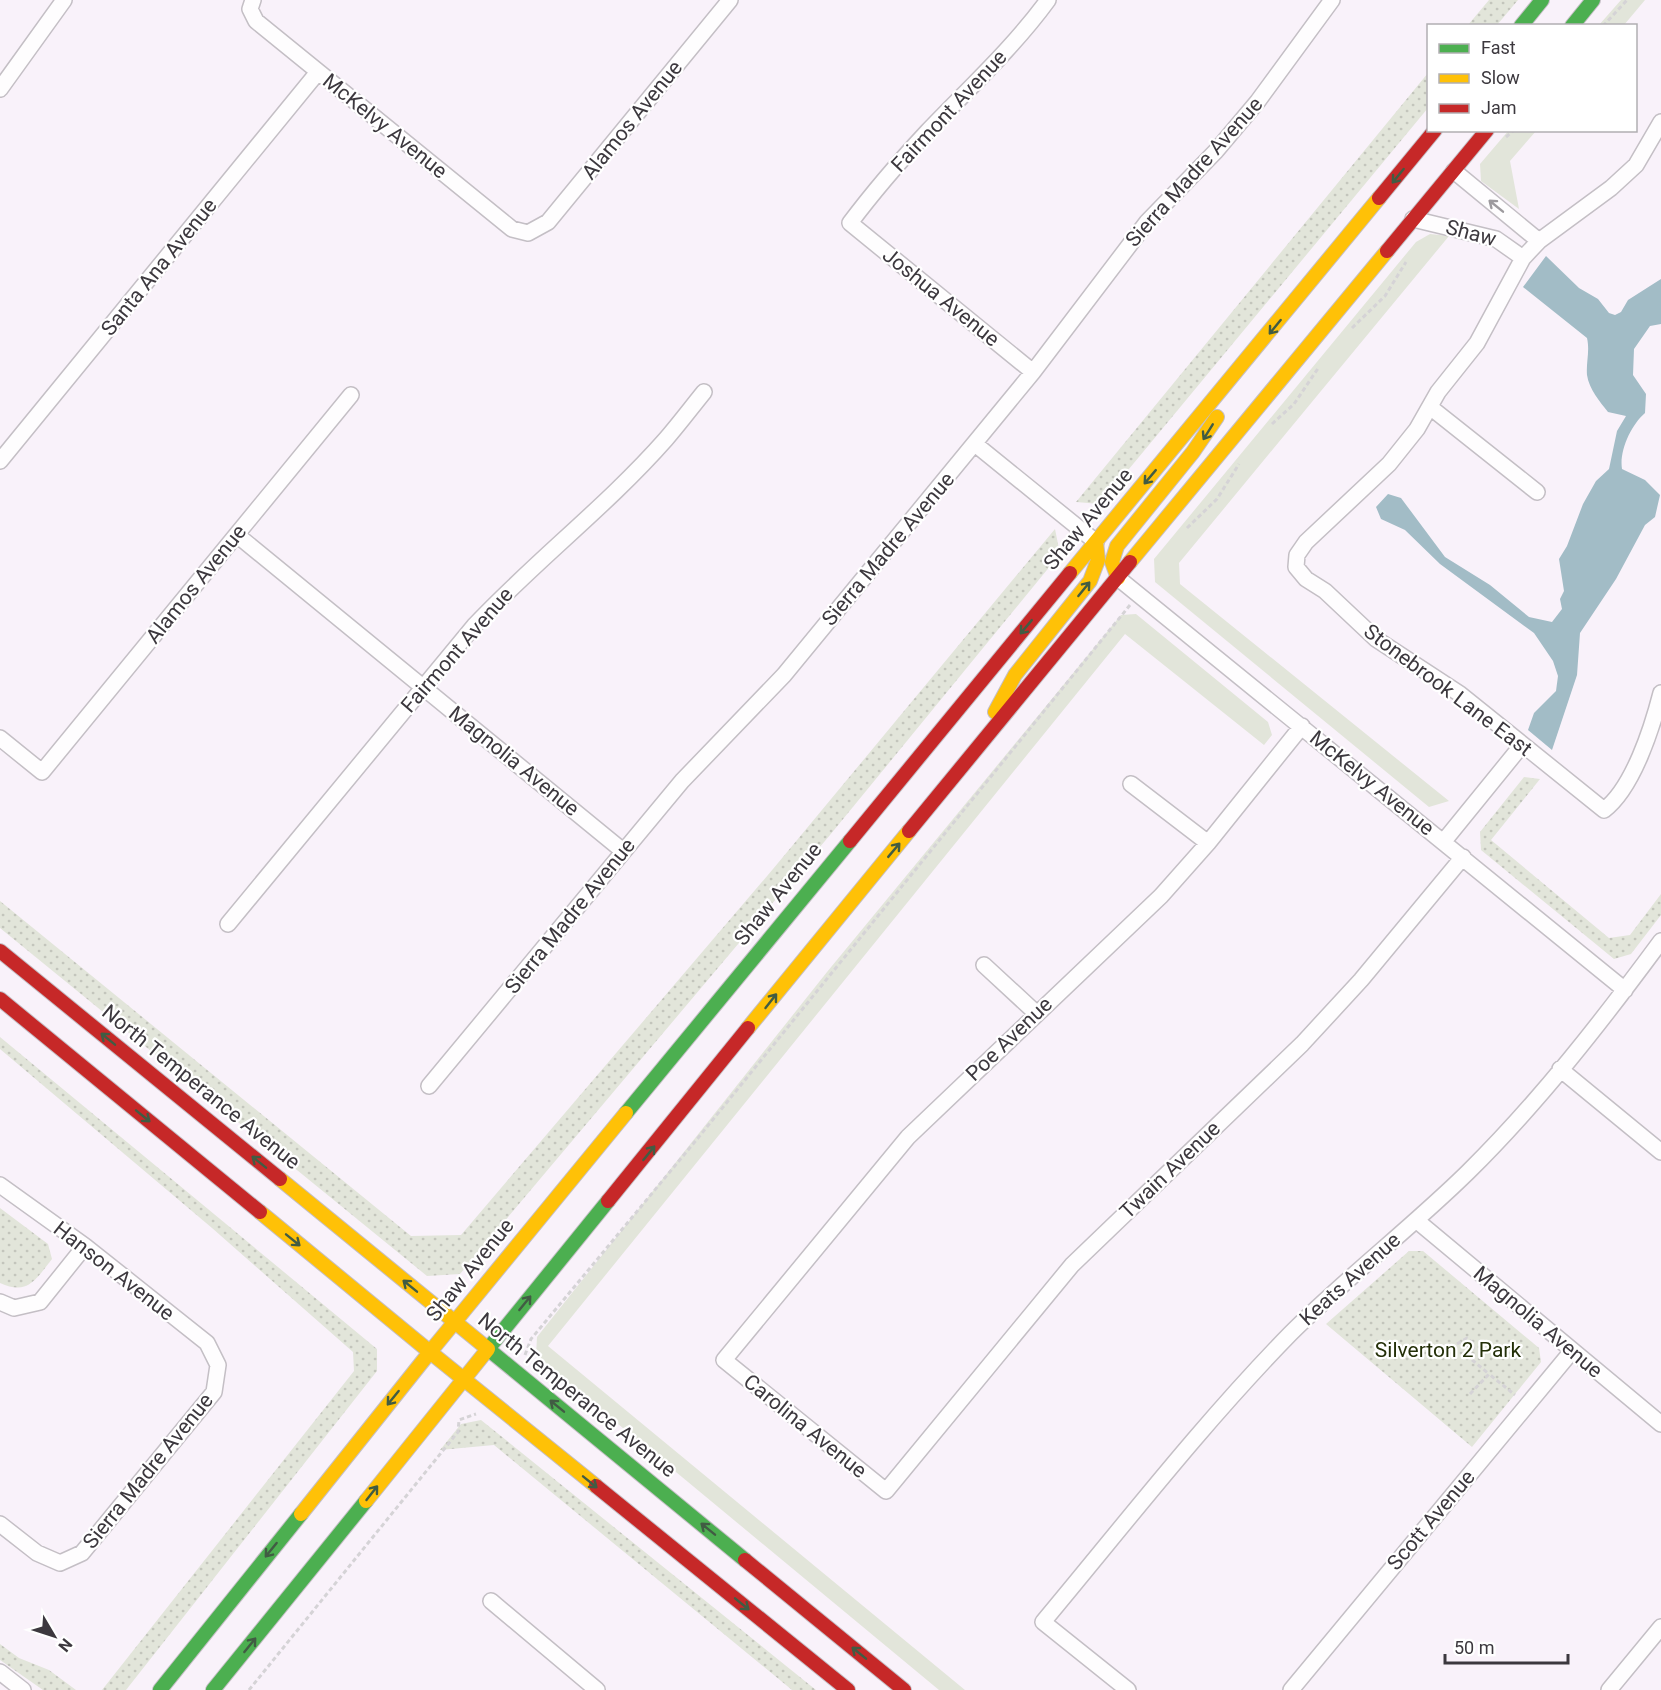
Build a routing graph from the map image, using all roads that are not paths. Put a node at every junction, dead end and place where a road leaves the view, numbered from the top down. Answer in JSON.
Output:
{"nodes":[{"id":1,"x":64,"y":0,"type":"edge"},
{"id":2,"x":730,"y":0,"type":"edge"},
{"id":3,"x":1048,"y":0,"type":"edge"},
{"id":4,"x":1332,"y":0,"type":"edge"},
{"id":5,"x":1542,"y":0,"type":"edge"},
{"id":6,"x":1593,"y":0,"type":"edge"},
{"id":7,"x":252,"y":5,"type":"edge"},
{"id":8,"x":1523,"y":24,"type":"edge"},
{"id":9,"x":1574,"y":24,"type":"edge"},
{"id":10,"x":318,"y":72,"type":"junction"},
{"id":11,"x":0,"y":89,"type":"edge"},
{"id":12,"x":1661,"y":122,"type":"edge"},
{"id":13,"x":1434,"y":132,"type":"edge"},
{"id":14,"x":1484,"y":132,"type":"edge"},
{"id":15,"x":1454,"y":171,"type":"junction"},
{"id":16,"x":1413,"y":219,"type":"junction"},
{"id":17,"x":849,"y":223,"type":"joint"},
{"id":18,"x":528,"y":233,"type":"joint"},
{"id":19,"x":1539,"y":241,"type":"junction"},
{"id":20,"x":1523,"y":258,"type":"junction"},
{"id":21,"x":1246,"y":362,"type":"junction"},
{"id":22,"x":1034,"y":372,"type":"junction"},
{"id":23,"x":704,"y":392,"type":"dead end"},
{"id":24,"x":351,"y":395,"type":"dead end"},
{"id":25,"x":1430,"y":407,"type":"junction"},
{"id":26,"x":975,"y":444,"type":"junction"},
{"id":27,"x":0,"y":461,"type":"edge"},
{"id":28,"x":1537,"y":492,"type":"dead end"},
{"id":29,"x":237,"y":535,"type":"junction"},
{"id":30,"x":1096,"y":542,"type":"junction"},
{"id":31,"x":1118,"y":578,"type":"junction"},
{"id":32,"x":422,"y":687,"type":"junction"},
{"id":33,"x":1661,"y":693,"type":"edge"},
{"id":34,"x":1302,"y":726,"type":"junction"},
{"id":35,"x":0,"y":738,"type":"edge"},
{"id":36,"x":1522,"y":745,"type":"junction"},
{"id":37,"x":970,"y":759,"type":"junction"},
{"id":38,"x":1131,"y":784,"type":"dead end"},
{"id":39,"x":1444,"y":841,"type":"junction"},
{"id":40,"x":1208,"y":843,"type":"junction"},
{"id":41,"x":623,"y":851,"type":"junction"},
{"id":42,"x":1464,"y":857,"type":"junction"},
{"id":43,"x":228,"y":924,"type":"dead end"},
{"id":44,"x":1661,"y":941,"type":"edge"},
{"id":45,"x":0,"y":951,"type":"edge"},
{"id":46,"x":984,"y":965,"type":"dead end"},
{"id":47,"x":1625,"y":990,"type":"junction"},
{"id":48,"x":0,"y":999,"type":"edge"},
{"id":49,"x":1035,"y":1013,"type":"junction"},
{"id":50,"x":1560,"y":1069,"type":"junction"},
{"id":51,"x":429,"y":1086,"type":"dead end"},
{"id":52,"x":1661,"y":1152,"type":"edge"},
{"id":53,"x":0,"y":1185,"type":"edge"},
{"id":54,"x":1416,"y":1220,"type":"junction"},
{"id":55,"x":85,"y":1246,"type":"junction"},
{"id":56,"x":0,"y":1302,"type":"edge"},
{"id":57,"x":455,"y":1322,"type":"junction"},
{"id":58,"x":488,"y":1349,"type":"junction"},
{"id":59,"x":1572,"y":1351,"type":"junction"},
{"id":60,"x":430,"y":1352,"type":"junction"},
{"id":61,"x":724,"y":1360,"type":"joint"},
{"id":62,"x":218,"y":1365,"type":"joint"},
{"id":63,"x":463,"y":1379,"type":"junction"},
{"id":64,"x":1661,"y":1424,"type":"edge"},
{"id":65,"x":886,"y":1491,"type":"joint"},
{"id":66,"x":0,"y":1524,"type":"edge"},
{"id":67,"x":491,"y":1601,"type":"dead end"},
{"id":68,"x":1661,"y":1627,"type":"edge"},
{"id":69,"x":0,"y":1672,"type":"edge"},
{"id":70,"x":23,"y":1690,"type":"edge"},
{"id":71,"x":160,"y":1690,"type":"edge"},
{"id":72,"x":213,"y":1690,"type":"edge"},
{"id":73,"x":597,"y":1690,"type":"edge"},
{"id":74,"x":848,"y":1690,"type":"edge"},
{"id":75,"x":904,"y":1690,"type":"edge"},
{"id":76,"x":1128,"y":1690,"type":"edge"},
{"id":77,"x":1291,"y":1690,"type":"edge"},
{"id":78,"x":1609,"y":1690,"type":"edge"}],
"edges":[{"from":1,"to":11,"type":"street"},
{"from":2,"to":18,"type":"street","name":"Alamos Avenue"},
{"from":3,"to":17,"type":"street","name":"Fairmont Avenue"},
{"from":4,"to":22,"type":"street","name":"Sierra Madre Avenue"},
{"from":5,"to":8,"type":"main road"},
{"from":6,"to":9,"type":"main road"},
{"from":7,"to":10,"type":"street","name":"McKelvy Avenue"},
{"from":10,"to":18,"type":"street","name":"McKelvy Avenue"},
{"from":10,"to":27,"type":"street","name":"Santa Ana Avenue"},
{"from":12,"to":19,"type":"street"},
{"from":13,"to":21,"type":"main road","name":"Shaw Avenue","one_way":true},
{"from":14,"to":15,"type":"main road"},
{"from":15,"to":16,"type":"main road"},
{"from":19,"to":15,"type":"street","name":"Shaw","one_way":true},
{"from":16,"to":20,"type":"street","name":"Shaw"},
{"from":16,"to":31,"type":"main road"},
{"from":17,"to":22,"type":"street","name":"Joshua Avenue"},
{"from":19,"to":20,"type":"street"},
{"from":20,"to":25,"type":"street"},
{"from":21,"to":30,"type":"main road","name":"Shaw Avenue","one_way":true},
{"from":21,"to":31,"type":"main road","one_way":true},
{"from":22,"to":26,"type":"street","name":"Sierra Madre Avenue"},
{"from":23,"to":32,"type":"street","name":"Fairmont Avenue"},
{"from":24,"to":29,"type":"street","name":"Alamos Avenue"},
{"from":25,"to":28,"type":"street"},
{"from":25,"to":36,"type":"street","name":"Stonebrook Lane East"},
{"from":26,"to":30,"type":"street"},
{"from":26,"to":41,"type":"street","name":"Sierra Madre Avenue"},
{"from":29,"to":32,"type":"street","name":"Magnolia Avenue"},
{"from":29,"to":35,"type":"street","name":"Alamos Avenue"},
{"from":37,"to":30,"type":"main road","one_way":true},
{"from":30,"to":57,"type":"main road","name":"Shaw Avenue","one_way":true},
{"from":31,"to":34,"type":"street","name":"McKelvy Avenue"},
{"from":31,"to":37,"type":"main road"},
{"from":32,"to":41,"type":"street","name":"Magnolia Avenue"},
{"from":32,"to":43,"type":"street","name":"Fairmont Avenue"},
{"from":33,"to":36,"type":"street","name":"Stonebrook Lane East"},
{"from":34,"to":39,"type":"street","name":"McKelvy Avenue"},
{"from":34,"to":40,"type":"street","name":"Poe Avenue"},
{"from":36,"to":39,"type":"street"},
{"from":58,"to":37,"type":"main road","one_way":true},
{"from":38,"to":40,"type":"street"},
{"from":39,"to":42,"type":"street","name":"McKelvy Avenue"},
{"from":40,"to":49,"type":"street","name":"Poe Avenue"},
{"from":41,"to":51,"type":"street","name":"Sierra Madre Avenue"},
{"from":42,"to":47,"type":"street","name":"McKelvy Avenue"},
{"from":42,"to":65,"type":"street","name":"Twain Avenue"},
{"from":44,"to":47,"type":"street","name":"Keats Avenue"},
{"from":57,"to":45,"type":"main road","name":"North Temperance Avenue","one_way":true},
{"from":46,"to":49,"type":"street"},
{"from":47,"to":50,"type":"street","name":"Keats Avenue"},
{"from":48,"to":60,"type":"main road","one_way":true},
{"from":49,"to":61,"type":"street","name":"Poe Avenue"},
{"from":50,"to":52,"type":"street"},
{"from":50,"to":54,"type":"street","name":"Keats Avenue"},
{"from":53,"to":55,"type":"street","name":"Hanson Avenue"},
{"from":54,"to":59,"type":"street","name":"Magnolia Avenue"},
{"from":54,"to":76,"type":"street","name":"Keats Avenue"},
{"from":55,"to":56,"type":"street"},
{"from":55,"to":62,"type":"street","name":"Hanson Avenue"},
{"from":57,"to":58,"type":"main road","name":"North Temperance Avenue"},
{"from":57,"to":60,"type":"main road","name":"Shaw Avenue"},
{"from":58,"to":63,"type":"main road"},
{"from":75,"to":58,"type":"main road","name":"North Temperance Avenue","one_way":true},
{"from":59,"to":64,"type":"street","name":"Magnolia Avenue"},
{"from":59,"to":77,"type":"street","name":"Scott Avenue"},
{"from":60,"to":63,"type":"main road"},
{"from":60,"to":71,"type":"main road","name":"Shaw Avenue","one_way":true},
{"from":61,"to":65,"type":"street","name":"Carolina Avenue"},
{"from":62,"to":66,"type":"street","name":"Sierra Madre Avenue"},
{"from":72,"to":63,"type":"main road","one_way":true},
{"from":63,"to":74,"type":"main road","one_way":true},
{"from":67,"to":73,"type":"street"},
{"from":68,"to":78,"type":"street"},
{"from":69,"to":70,"type":"street"}]}
